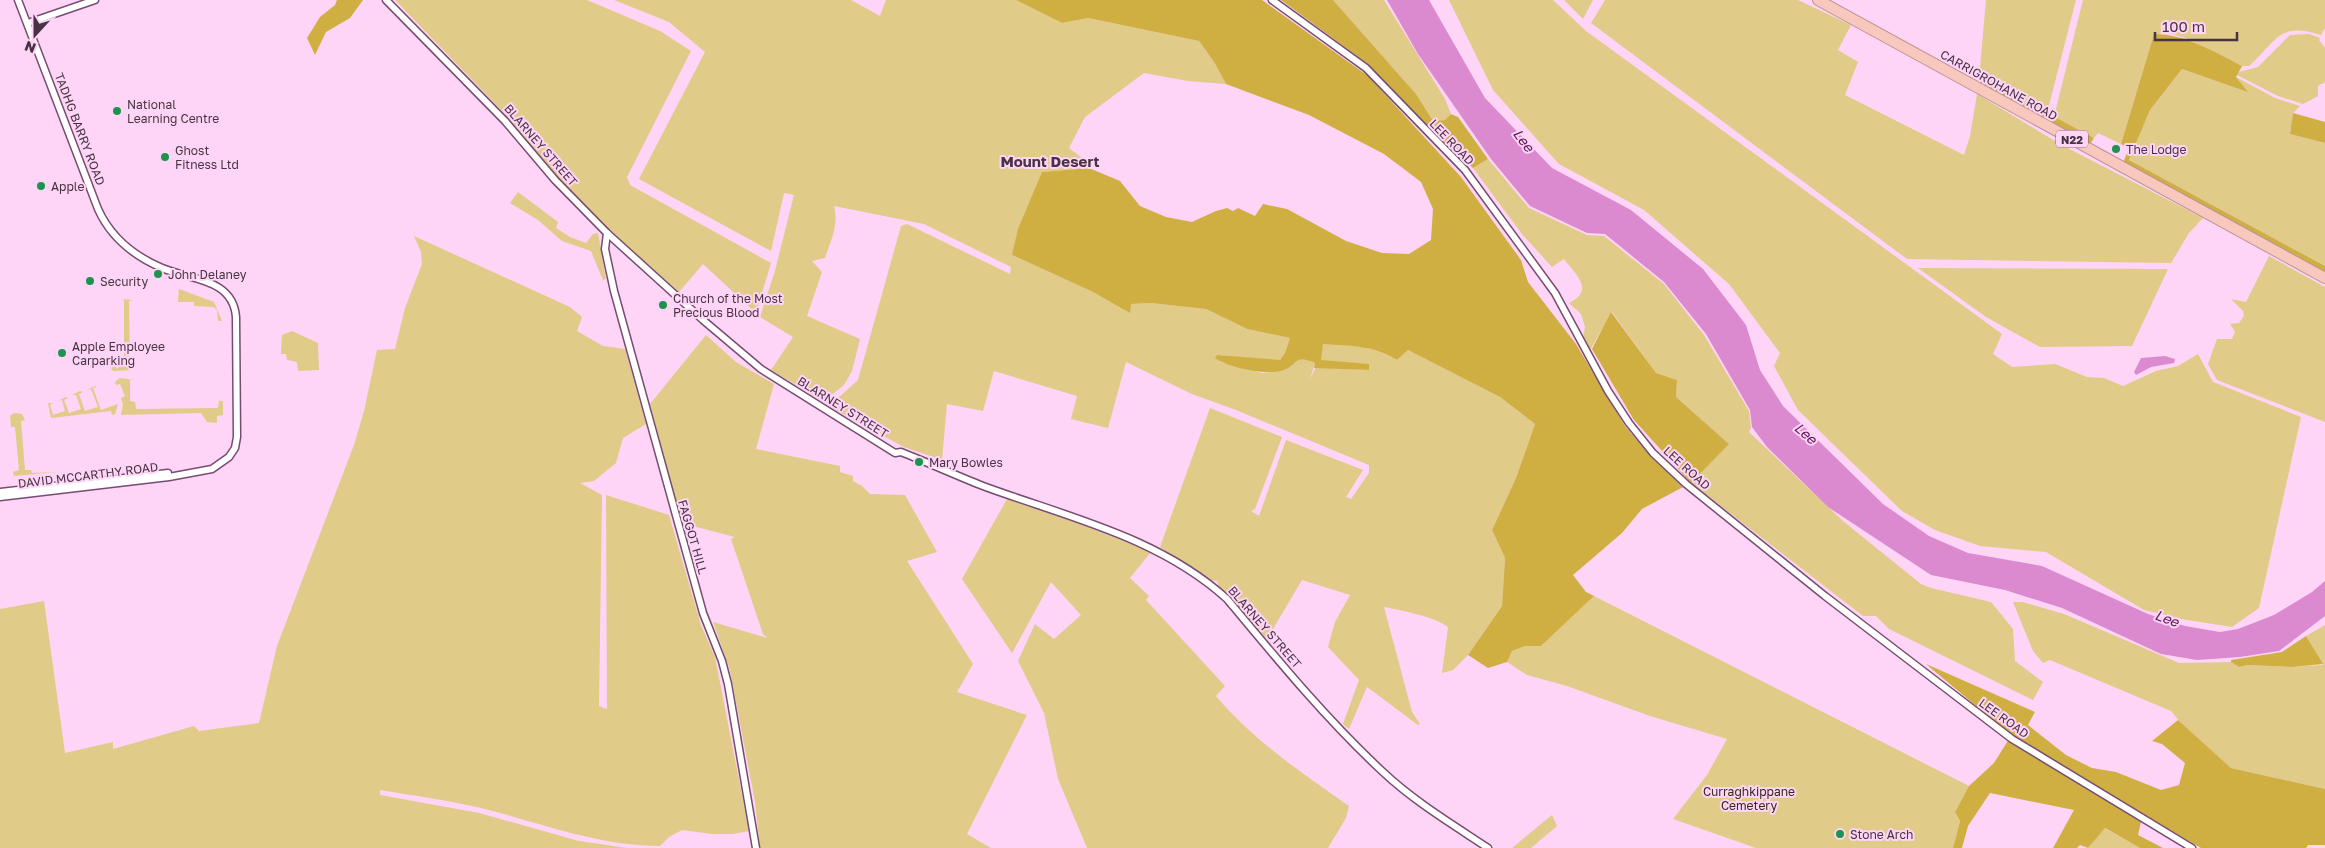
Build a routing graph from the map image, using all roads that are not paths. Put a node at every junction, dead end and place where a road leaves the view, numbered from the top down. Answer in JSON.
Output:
{"nodes":[{"id":1,"x":18,"y":0,"type":"edge"},
{"id":2,"x":95,"y":0,"type":"edge"},
{"id":3,"x":386,"y":0,"type":"edge"},
{"id":4,"x":1272,"y":0,"type":"edge"},
{"id":5,"x":1818,"y":0,"type":"edge"},
{"id":6,"x":28,"y":23,"type":"junction"},
{"id":7,"x":607,"y":233,"type":"junction"},
{"id":8,"x":118,"y":239,"type":"joint"},
{"id":9,"x":2325,"y":278,"type":"edge"},
{"id":10,"x":179,"y":474,"type":"junction"},
{"id":11,"x":0,"y":492,"type":"edge"},
{"id":12,"x":0,"y":497,"type":"edge"},
{"id":13,"x":756,"y":848,"type":"edge"},
{"id":14,"x":1488,"y":848,"type":"edge"},
{"id":15,"x":2192,"y":848,"type":"edge"}],
"edges":[{"from":1,"to":6,"type":"street","name":"TADHG BARRY ROAD"},
{"from":2,"to":6,"type":"street"},
{"from":3,"to":7,"type":"street","name":"BLARNEY STREET"},
{"from":4,"to":15,"type":"street","name":"LEE ROAD"},
{"from":5,"to":9,"type":"highway","name":"CARRIGROHANE ROAD","number":"N22"},
{"from":6,"to":8,"type":"street","name":"TADHG BARRY ROAD"},
{"from":7,"to":13,"type":"street","name":"FAGGOT HILL"},
{"from":7,"to":14,"type":"street","name":"BLARNEY STREET"},
{"from":8,"to":10,"type":"street","name":"DAVID MCCARTHY ROAD"},
{"from":10,"to":11,"type":"street","name":"DAVID MCCARTHY ROAD"},
{"from":10,"to":12,"type":"street","name":"DAVID MCCARTHY ROAD"}]}
